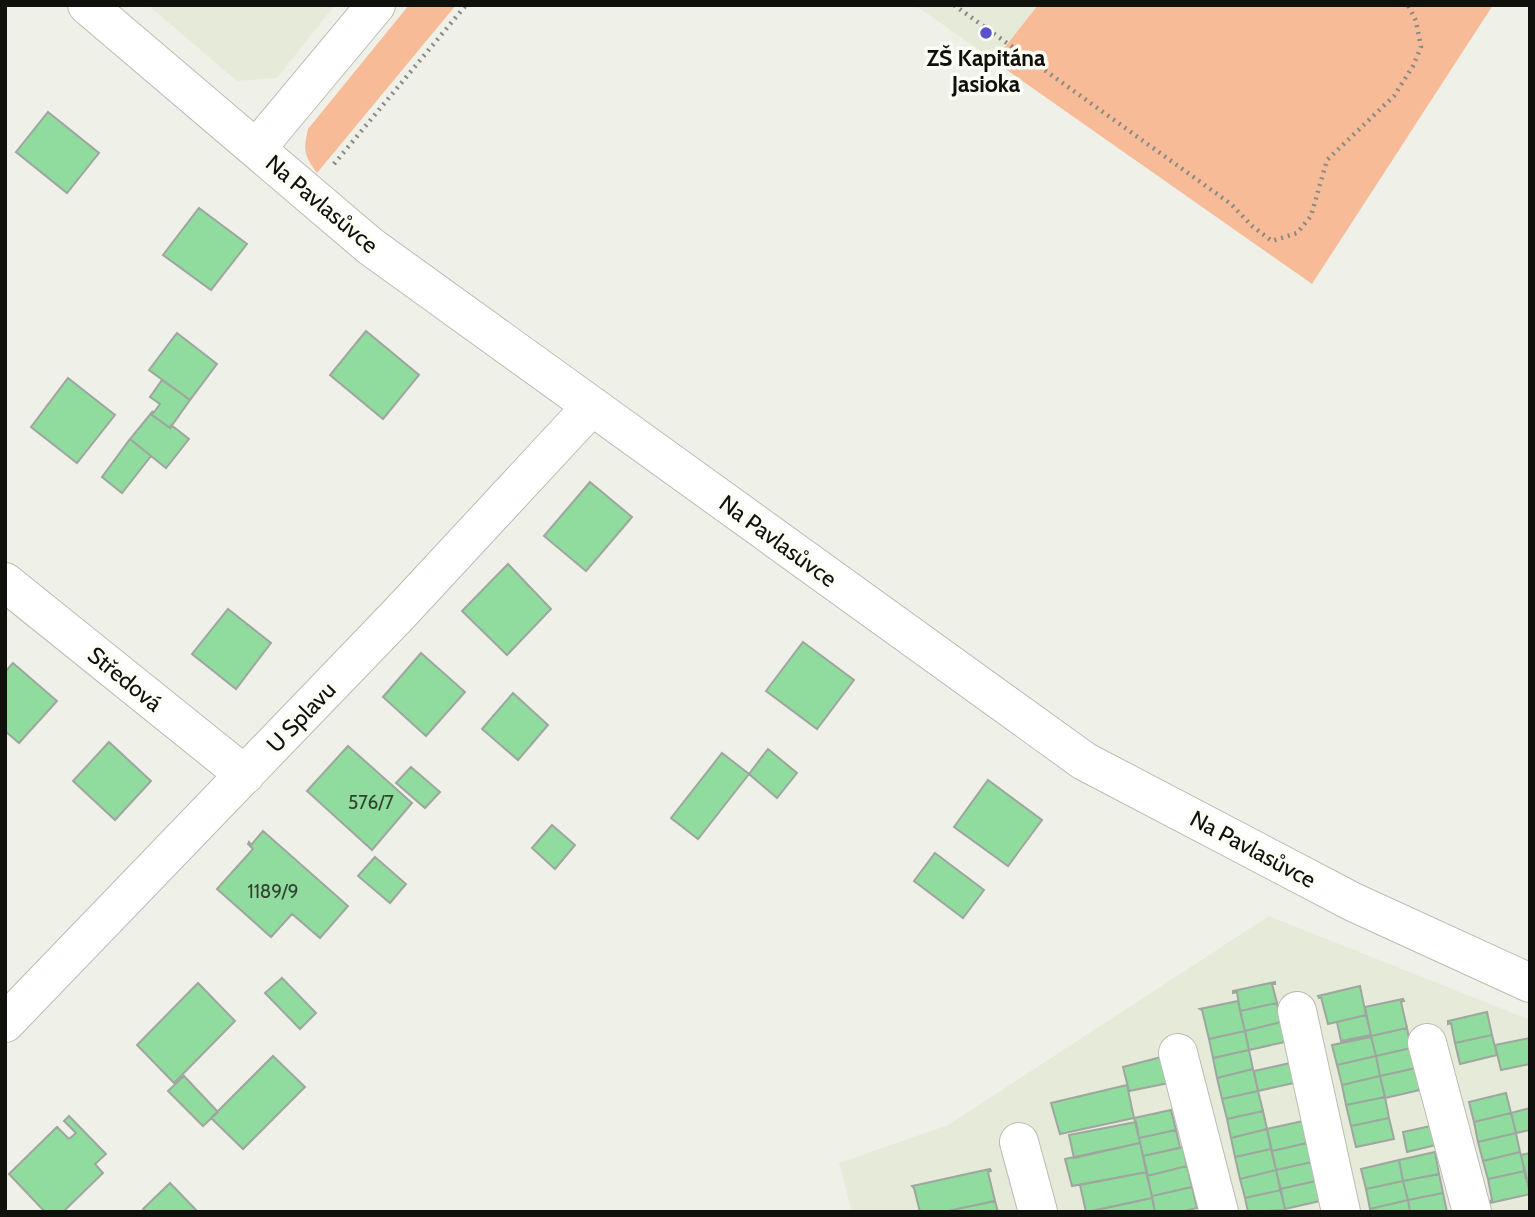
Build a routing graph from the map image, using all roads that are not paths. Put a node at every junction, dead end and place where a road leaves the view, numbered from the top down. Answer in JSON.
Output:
{"nodes":[{"id":1,"x":87,"y":5,"type":"edge"},
{"id":2,"x":376,"y":5,"type":"edge"},
{"id":3,"x":256,"y":149,"type":"junction"},
{"id":4,"x":592,"y":406,"type":"junction"},
{"id":5,"x":5,"y":582,"type":"edge"},
{"id":6,"x":245,"y":775,"type":"junction"},
{"id":7,"x":1530,"y":983,"type":"edge"},
{"id":8,"x":1297,"y":1011,"type":"dead end"},
{"id":9,"x":5,"y":1023,"type":"edge"},
{"id":10,"x":1427,"y":1043,"type":"dead end"},
{"id":11,"x":1178,"y":1053,"type":"dead end"},
{"id":12,"x":1019,"y":1142,"type":"dead end"},
{"id":13,"x":1038,"y":1212,"type":"edge"},
{"id":14,"x":1219,"y":1212,"type":"edge"},
{"id":15,"x":1341,"y":1212,"type":"edge"},
{"id":16,"x":1472,"y":1212,"type":"edge"}],
"edges":[{"from":1,"to":3,"type":"street","name":"Na Pavlasůvce"},
{"from":2,"to":3,"type":"street"},
{"from":3,"to":4,"type":"street","name":"Na Pavlasůvce"},
{"from":4,"to":6,"type":"street","name":"U Splavu"},
{"from":4,"to":7,"type":"street","name":"Na Pavlasůvce"},
{"from":5,"to":6,"type":"street","name":"Středová"},
{"from":6,"to":9,"type":"street","name":"U Splavu"},
{"from":8,"to":15,"type":"street"},
{"from":10,"to":16,"type":"street"},
{"from":11,"to":14,"type":"street"},
{"from":12,"to":13,"type":"street"}]}
